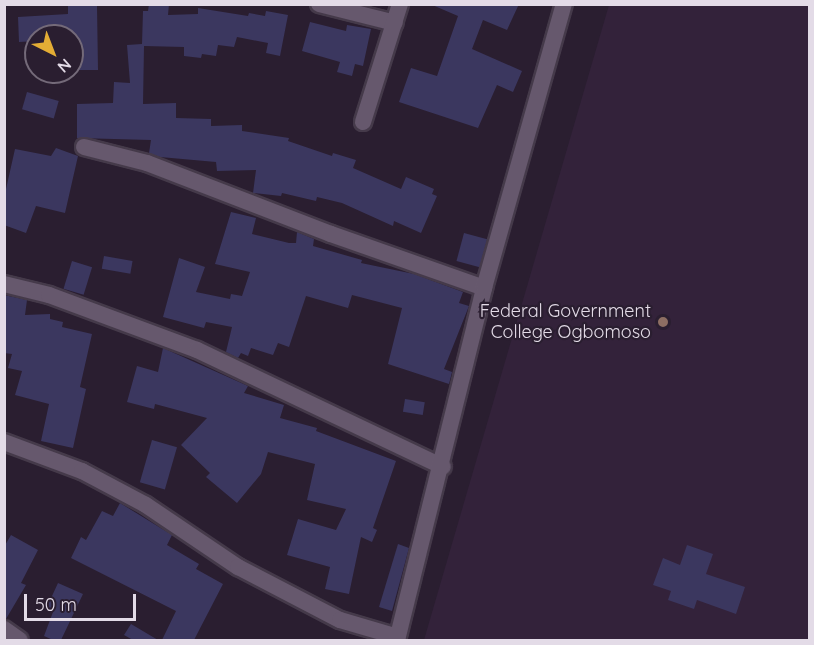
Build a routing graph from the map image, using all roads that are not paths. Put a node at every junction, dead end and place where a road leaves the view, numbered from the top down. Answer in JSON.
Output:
{"nodes":[{"id":1,"x":319,"y":4,"type":"edge"},
{"id":2,"x":400,"y":4,"type":"edge"},
{"id":3,"x":564,"y":4,"type":"edge"},
{"id":4,"x":395,"y":23,"type":"junction"},
{"id":5,"x":363,"y":122,"type":"dead end"},
{"id":6,"x":84,"y":147,"type":"dead end"},
{"id":7,"x":4,"y":284,"type":"edge"},
{"id":8,"x":484,"y":288,"type":"junction"},
{"id":9,"x":4,"y":442,"type":"edge"},
{"id":10,"x":443,"y":467,"type":"junction"},
{"id":11,"x":4,"y":629,"type":"edge"},
{"id":12,"x":398,"y":639,"type":"edge"},
{"id":13,"x":20,"y":640,"type":"edge"}],
"edges":[{"from":1,"to":4,"type":"street"},
{"from":2,"to":4,"type":"street"},
{"from":3,"to":8,"type":"street"},
{"from":4,"to":5,"type":"street"},
{"from":6,"to":8,"type":"street"},
{"from":7,"to":10,"type":"street"},
{"from":8,"to":10,"type":"street"},
{"from":9,"to":12,"type":"street"},
{"from":10,"to":12,"type":"street"},
{"from":11,"to":13,"type":"street"}]}
